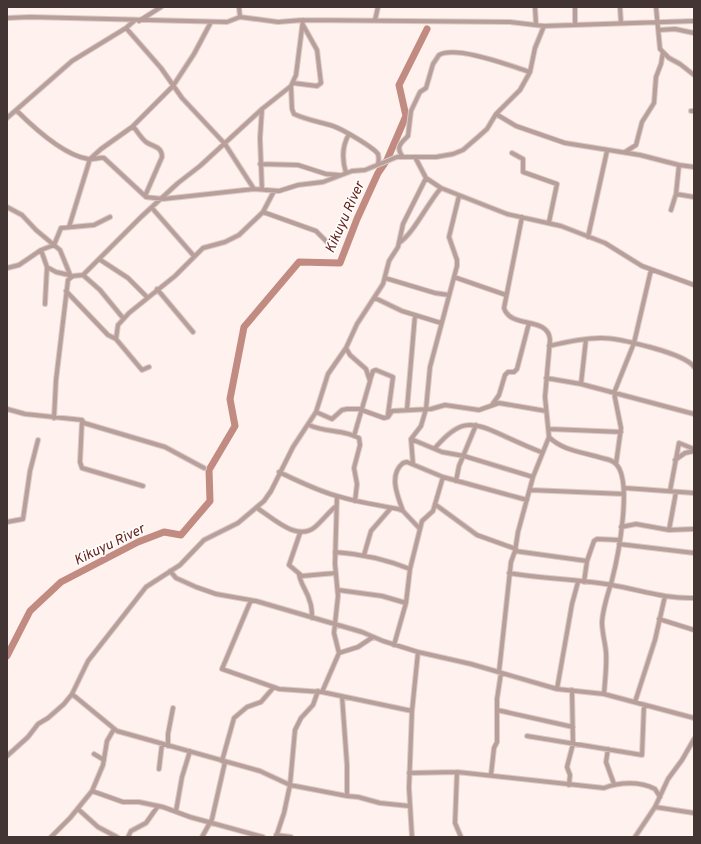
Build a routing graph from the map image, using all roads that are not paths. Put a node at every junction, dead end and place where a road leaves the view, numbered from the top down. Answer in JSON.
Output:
{"nodes":[{"id":1,"x":162,"y":7,"type":"edge"},
{"id":2,"x":239,"y":7,"type":"edge"},
{"id":3,"x":378,"y":7,"type":"edge"},
{"id":4,"x":535,"y":7,"type":"edge"},
{"id":5,"x":575,"y":7,"type":"edge"},
{"id":6,"x":620,"y":7,"type":"edge"},
{"id":7,"x":656,"y":7,"type":"edge"},
{"id":8,"x":240,"y":17,"type":"junction"},
{"id":9,"x":7,"y":18,"type":"edge"},
{"id":10,"x":375,"y":20,"type":"junction"},
{"id":11,"x":136,"y":21,"type":"junction"},
{"id":12,"x":694,"y":21,"type":"edge"},
{"id":13,"x":211,"y":22,"type":"junction"},
{"id":14,"x":659,"y":22,"type":"junction"},
{"id":15,"x":303,"y":23,"type":"junction"},
{"id":16,"x":621,"y":23,"type":"junction"},
{"id":17,"x":536,"y":24,"type":"junction"},
{"id":18,"x":575,"y":25,"type":"junction"},
{"id":19,"x":544,"y":26,"type":"junction"},
{"id":20,"x":126,"y":28,"type":"junction"},
{"id":21,"x":659,"y":30,"type":"junction"},
{"id":22,"x":694,"y":33,"type":"edge"},
{"id":23,"x":663,"y":52,"type":"junction"},
{"id":24,"x":530,"y":72,"type":"junction"},
{"id":25,"x":694,"y":75,"type":"edge"},
{"id":26,"x":292,"y":84,"type":"junction"},
{"id":27,"x":173,"y":86,"type":"junction"},
{"id":28,"x":262,"y":109,"type":"junction"},
{"id":29,"x":16,"y":110,"type":"junction"},
{"id":30,"x":496,"y":114,"type":"junction"},
{"id":31,"x":7,"y":118,"type":"edge"},
{"id":32,"x":133,"y":126,"type":"junction"},
{"id":33,"x":349,"y":134,"type":"junction"},
{"id":34,"x":225,"y":144,"type":"junction"},
{"id":35,"x":607,"y":151,"type":"junction"},
{"id":36,"x":624,"y":152,"type":"junction"},
{"id":37,"x":512,"y":153,"type":"dead end"},
{"id":38,"x":403,"y":156,"type":"junction"},
{"id":39,"x":415,"y":157,"type":"junction"},
{"id":40,"x":90,"y":159,"type":"junction"},
{"id":41,"x":260,"y":164,"type":"junction"},
{"id":42,"x":378,"y":164,"type":"junction"},
{"id":43,"x":679,"y":165,"type":"junction"},
{"id":44,"x":694,"y":167,"type":"edge"},
{"id":45,"x":346,"y":173,"type":"junction"},
{"id":46,"x":340,"y":175,"type":"junction"},
{"id":47,"x":426,"y":178,"type":"junction"},
{"id":48,"x":441,"y":188,"type":"junction"},
{"id":49,"x":254,"y":189,"type":"junction"},
{"id":50,"x":262,"y":189,"type":"junction"},
{"id":51,"x":274,"y":191,"type":"junction"},
{"id":52,"x":676,"y":194,"type":"junction"},
{"id":53,"x":146,"y":196,"type":"junction"},
{"id":54,"x":459,"y":196,"type":"junction"},
{"id":55,"x":694,"y":197,"type":"edge"},
{"id":56,"x":163,"y":199,"type":"junction"},
{"id":57,"x":153,"y":207,"type":"junction"},
{"id":58,"x":7,"y":208,"type":"edge"},
{"id":59,"x":671,"y":210,"type":"dead end"},
{"id":60,"x":263,"y":212,"type":"junction"},
{"id":61,"x":110,"y":217,"type":"dead end"},
{"id":62,"x":522,"y":217,"type":"junction"},
{"id":63,"x":549,"y":222,"type":"junction"},
{"id":64,"x":69,"y":227,"type":"junction"},
{"id":65,"x":588,"y":237,"type":"junction"},
{"id":66,"x":327,"y":242,"type":"dead end"},
{"id":67,"x":399,"y":243,"type":"junction"},
{"id":68,"x":54,"y":245,"type":"junction"},
{"id":69,"x":41,"y":250,"type":"junction"},
{"id":70,"x":194,"y":256,"type":"junction"},
{"id":71,"x":99,"y":259,"type":"junction"},
{"id":72,"x":47,"y":267,"type":"junction"},
{"id":73,"x":7,"y":268,"type":"edge"},
{"id":74,"x":652,"y":270,"type":"junction"},
{"id":75,"x":83,"y":275,"type":"junction"},
{"id":76,"x":70,"y":276,"type":"junction"},
{"id":77,"x":454,"y":277,"type":"junction"},
{"id":78,"x":385,"y":278,"type":"junction"},
{"id":79,"x":694,"y":285,"type":"edge"},
{"id":80,"x":157,"y":289,"type":"junction"},
{"id":81,"x":66,"y":291,"type":"junction"},
{"id":82,"x":450,"y":295,"type":"junction"},
{"id":83,"x":506,"y":295,"type":"junction"},
{"id":84,"x":147,"y":297,"type":"junction"},
{"id":85,"x":375,"y":298,"type":"junction"},
{"id":86,"x":45,"y":304,"type":"dead end"},
{"id":87,"x":415,"y":316,"type":"junction"},
{"id":88,"x":123,"y":318,"type":"junction"},
{"id":89,"x":441,"y":323,"type":"junction"},
{"id":90,"x":530,"y":323,"type":"junction"},
{"id":91,"x":193,"y":332,"type":"dead end"},
{"id":92,"x":586,"y":339,"type":"junction"},
{"id":93,"x":116,"y":340,"type":"junction"},
{"id":94,"x":634,"y":343,"type":"junction"},
{"id":95,"x":549,"y":346,"type":"junction"},
{"id":96,"x":346,"y":348,"type":"junction"},
{"id":97,"x":693,"y":364,"type":"edge"},
{"id":98,"x":149,"y":367,"type":"dead end"},
{"id":99,"x":546,"y":378,"type":"junction"},
{"id":100,"x":370,"y":381,"type":"junction"},
{"id":101,"x":581,"y":384,"type":"junction"},
{"id":102,"x":614,"y":393,"type":"junction"},
{"id":103,"x":492,"y":404,"type":"junction"},
{"id":104,"x":7,"y":409,"type":"edge"},
{"id":105,"x":407,"y":409,"type":"junction"},
{"id":106,"x":426,"y":409,"type":"junction"},
{"id":107,"x":362,"y":410,"type":"junction"},
{"id":108,"x":546,"y":411,"type":"junction"},
{"id":109,"x":316,"y":412,"type":"junction"},
{"id":110,"x":694,"y":414,"type":"edge"},
{"id":111,"x":388,"y":417,"type":"junction"},
{"id":112,"x":54,"y":418,"type":"junction"},
{"id":113,"x":82,"y":420,"type":"junction"},
{"id":114,"x":309,"y":424,"type":"junction"},
{"id":115,"x":476,"y":425,"type":"junction"},
{"id":116,"x":548,"y":429,"type":"junction"},
{"id":117,"x":620,"y":432,"type":"junction"},
{"id":118,"x":354,"y":436,"type":"junction"},
{"id":119,"x":549,"y":437,"type":"junction"},
{"id":120,"x":411,"y":439,"type":"junction"},
{"id":121,"x":38,"y":440,"type":"dead end"},
{"id":122,"x":435,"y":448,"type":"junction"},
{"id":123,"x":694,"y":450,"type":"edge"},
{"id":124,"x":541,"y":452,"type":"junction"},
{"id":125,"x":464,"y":456,"type":"junction"},
{"id":126,"x":674,"y":460,"type":"junction"},
{"id":127,"x":413,"y":464,"type":"junction"},
{"id":128,"x":616,"y":464,"type":"junction"},
{"id":129,"x":204,"y":468,"type":"dead end"},
{"id":130,"x":279,"y":472,"type":"junction"},
{"id":131,"x":533,"y":477,"type":"junction"},
{"id":132,"x":443,"y":478,"type":"junction"},
{"id":133,"x":456,"y":481,"type":"junction"},
{"id":134,"x":143,"y":486,"type":"dead end"},
{"id":135,"x":625,"y":488,"type":"junction"},
{"id":136,"x":531,"y":490,"type":"junction"},
{"id":137,"x":670,"y":491,"type":"junction"},
{"id":138,"x":676,"y":492,"type":"junction"},
{"id":139,"x":694,"y":493,"type":"edge"},
{"id":140,"x":624,"y":494,"type":"junction"},
{"id":141,"x":337,"y":496,"type":"junction"},
{"id":142,"x":355,"y":500,"type":"junction"},
{"id":143,"x":527,"y":500,"type":"junction"},
{"id":144,"x":436,"y":505,"type":"junction"},
{"id":145,"x":335,"y":507,"type":"junction"},
{"id":146,"x":257,"y":508,"type":"junction"},
{"id":147,"x":391,"y":508,"type":"junction"},
{"id":148,"x":404,"y":512,"type":"junction"},
{"id":149,"x":7,"y":522,"type":"edge"},
{"id":150,"x":621,"y":527,"type":"junction"},
{"id":151,"x":420,"y":529,"type":"junction"},
{"id":152,"x":694,"y":529,"type":"edge"},
{"id":153,"x":669,"y":530,"type":"junction"},
{"id":154,"x":300,"y":533,"type":"junction"},
{"id":155,"x":619,"y":542,"type":"junction"},
{"id":156,"x":516,"y":550,"type":"junction"},
{"id":157,"x":335,"y":552,"type":"junction"},
{"id":158,"x":694,"y":553,"type":"edge"},
{"id":159,"x":364,"y":555,"type":"junction"},
{"id":160,"x":587,"y":561,"type":"junction"},
{"id":161,"x":410,"y":569,"type":"junction"},
{"id":162,"x":170,"y":571,"type":"junction"},
{"id":163,"x":336,"y":573,"type":"junction"},
{"id":164,"x":509,"y":573,"type":"junction"},
{"id":165,"x":299,"y":574,"type":"junction"},
{"id":166,"x":578,"y":582,"type":"junction"},
{"id":167,"x":584,"y":582,"type":"junction"},
{"id":168,"x":610,"y":585,"type":"junction"},
{"id":169,"x":338,"y":590,"type":"junction"},
{"id":170,"x":665,"y":596,"type":"junction"},
{"id":171,"x":694,"y":598,"type":"edge"},
{"id":172,"x":251,"y":600,"type":"junction"},
{"id":173,"x":406,"y":603,"type":"junction"},
{"id":174,"x":312,"y":618,"type":"junction"},
{"id":175,"x":659,"y":619,"type":"junction"},
{"id":176,"x":334,"y":624,"type":"junction"},
{"id":177,"x":694,"y":630,"type":"edge"},
{"id":178,"x":373,"y":637,"type":"junction"},
{"id":179,"x":394,"y":645,"type":"junction"},
{"id":180,"x":418,"y":652,"type":"junction"},
{"id":181,"x":339,"y":653,"type":"junction"},
{"id":182,"x":500,"y":672,"type":"junction"},
{"id":183,"x":274,"y":687,"type":"junction"},
{"id":184,"x":557,"y":689,"type":"junction"},
{"id":185,"x":572,"y":690,"type":"junction"},
{"id":186,"x":320,"y":691,"type":"junction"},
{"id":187,"x":72,"y":694,"type":"junction"},
{"id":188,"x":604,"y":694,"type":"junction"},
{"id":189,"x":342,"y":696,"type":"junction"},
{"id":190,"x":635,"y":702,"type":"junction"},
{"id":191,"x":644,"y":705,"type":"junction"},
{"id":192,"x":173,"y":708,"type":"dead end"},
{"id":193,"x":496,"y":710,"type":"junction"},
{"id":194,"x":412,"y":711,"type":"junction"},
{"id":195,"x":694,"y":718,"type":"edge"},
{"id":196,"x":573,"y":727,"type":"junction"},
{"id":197,"x":114,"y":729,"type":"junction"},
{"id":198,"x":527,"y":736,"type":"dead end"},
{"id":199,"x":694,"y":739,"type":"edge"},
{"id":200,"x":162,"y":744,"type":"junction"},
{"id":201,"x":573,"y":744,"type":"junction"},
{"id":202,"x":168,"y":746,"type":"junction"},
{"id":203,"x":608,"y":749,"type":"junction"},
{"id":204,"x":190,"y":751,"type":"junction"},
{"id":205,"x":94,"y":754,"type":"dead end"},
{"id":206,"x":7,"y":755,"type":"edge"},
{"id":207,"x":104,"y":760,"type":"junction"},
{"id":208,"x":224,"y":761,"type":"junction"},
{"id":209,"x":159,"y":769,"type":"dead end"},
{"id":210,"x":456,"y":772,"type":"junction"},
{"id":211,"x":409,"y":773,"type":"junction"},
{"id":212,"x":491,"y":775,"type":"junction"},
{"id":213,"x":614,"y":784,"type":"junction"},
{"id":214,"x":290,"y":785,"type":"junction"},
{"id":215,"x":569,"y":785,"type":"junction"},
{"id":216,"x":92,"y":791,"type":"junction"},
{"id":217,"x":346,"y":796,"type":"junction"},
{"id":218,"x":660,"y":797,"type":"junction"},
{"id":219,"x":158,"y":806,"type":"junction"},
{"id":220,"x":409,"y":806,"type":"junction"},
{"id":221,"x":655,"y":807,"type":"junction"},
{"id":222,"x":78,"y":809,"type":"junction"},
{"id":223,"x":176,"y":811,"type":"junction"},
{"id":224,"x":694,"y":813,"type":"edge"},
{"id":225,"x":211,"y":823,"type":"junction"},
{"id":226,"x":276,"y":836,"type":"edge"},
{"id":227,"x":50,"y":837,"type":"edge"},
{"id":228,"x":117,"y":837,"type":"edge"},
{"id":229,"x":128,"y":837,"type":"edge"},
{"id":230,"x":202,"y":837,"type":"edge"},
{"id":231,"x":263,"y":837,"type":"edge"},
{"id":232,"x":291,"y":837,"type":"edge"},
{"id":233,"x":412,"y":837,"type":"edge"},
{"id":234,"x":461,"y":837,"type":"edge"},
{"id":235,"x":635,"y":837,"type":"edge"}],
"edges":[{"from":1,"to":11,"type":"street"},
{"from":2,"to":8,"type":"street"},
{"from":3,"to":10,"type":"street"},
{"from":4,"to":17,"type":"street"},
{"from":5,"to":18,"type":"street"},
{"from":6,"to":16,"type":"street"},
{"from":7,"to":14,"type":"street"},
{"from":8,"to":13,"type":"street"},
{"from":8,"to":15,"type":"street"},
{"from":9,"to":11,"type":"street"},
{"from":10,"to":15,"type":"street"},
{"from":10,"to":17,"type":"street"},
{"from":11,"to":13,"type":"street"},
{"from":11,"to":20,"type":"street"},
{"from":12,"to":14,"type":"street"},
{"from":13,"to":27,"type":"street"},
{"from":14,"to":16,"type":"street"},
{"from":14,"to":21,"type":"street"},
{"from":15,"to":26,"type":"street"},
{"from":15,"to":26,"type":"street"},
{"from":16,"to":18,"type":"street"},
{"from":17,"to":19,"type":"street"},
{"from":18,"to":19,"type":"street"},
{"from":19,"to":24,"type":"street"},
{"from":20,"to":27,"type":"street"},
{"from":20,"to":29,"type":"street"},
{"from":21,"to":22,"type":"street"},
{"from":21,"to":23,"type":"street"},
{"from":23,"to":25,"type":"street"},
{"from":23,"to":36,"type":"street"},
{"from":24,"to":30,"type":"street"},
{"from":24,"to":38,"type":"street"},
{"from":26,"to":28,"type":"street"},
{"from":26,"to":33,"type":"street"},
{"from":27,"to":32,"type":"street"},
{"from":27,"to":34,"type":"street"},
{"from":28,"to":34,"type":"street"},
{"from":28,"to":41,"type":"street"},
{"from":29,"to":31,"type":"street"},
{"from":29,"to":40,"type":"street"},
{"from":30,"to":35,"type":"street"},
{"from":30,"to":39,"type":"street"},
{"from":32,"to":40,"type":"street"},
{"from":32,"to":53,"type":"street"},
{"from":33,"to":42,"type":"street"},
{"from":33,"to":45,"type":"street"},
{"from":34,"to":49,"type":"street"},
{"from":34,"to":56,"type":"street"},
{"from":35,"to":36,"type":"street"},
{"from":35,"to":65,"type":"street"},
{"from":36,"to":43,"type":"street"},
{"from":37,"to":63,"type":"street"},
{"from":38,"to":39,"type":"street"},
{"from":38,"to":42,"type":"street"},
{"from":39,"to":47,"type":"street"},
{"from":40,"to":53,"type":"street"},
{"from":40,"to":64,"type":"street"},
{"from":41,"to":46,"type":"street"},
{"from":41,"to":50,"type":"street"},
{"from":42,"to":45,"type":"street"},
{"from":43,"to":44,"type":"street"},
{"from":43,"to":52,"type":"street"},
{"from":45,"to":46,"type":"street"},
{"from":46,"to":51,"type":"street"},
{"from":47,"to":48,"type":"street"},
{"from":47,"to":67,"type":"street"},
{"from":48,"to":54,"type":"street"},
{"from":48,"to":67,"type":"street"},
{"from":49,"to":50,"type":"street"},
{"from":49,"to":56,"type":"street"},
{"from":50,"to":51,"type":"street"},
{"from":51,"to":60,"type":"street"},
{"from":52,"to":55,"type":"street"},
{"from":52,"to":59,"type":"street"},
{"from":53,"to":56,"type":"street"},
{"from":53,"to":57,"type":"street"},
{"from":54,"to":62,"type":"street"},
{"from":54,"to":77,"type":"street"},
{"from":56,"to":57,"type":"street"},
{"from":57,"to":70,"type":"street"},
{"from":57,"to":71,"type":"street"},
{"from":58,"to":68,"type":"street"},
{"from":60,"to":66,"type":"street"},
{"from":60,"to":70,"type":"street"},
{"from":61,"to":64,"type":"street"},
{"from":62,"to":63,"type":"street"},
{"from":62,"to":83,"type":"street"},
{"from":63,"to":65,"type":"street"},
{"from":64,"to":68,"type":"street"},
{"from":65,"to":74,"type":"street"},
{"from":67,"to":78,"type":"street"},
{"from":68,"to":69,"type":"street"},
{"from":68,"to":76,"type":"street"},
{"from":69,"to":72,"type":"street"},
{"from":69,"to":73,"type":"street"},
{"from":70,"to":80,"type":"street"},
{"from":71,"to":75,"type":"street"},
{"from":71,"to":84,"type":"street"},
{"from":72,"to":76,"type":"street"},
{"from":72,"to":86,"type":"street"},
{"from":74,"to":79,"type":"street"},
{"from":74,"to":94,"type":"street"},
{"from":75,"to":76,"type":"street"},
{"from":75,"to":88,"type":"street"},
{"from":76,"to":81,"type":"street"},
{"from":77,"to":82,"type":"street"},
{"from":77,"to":83,"type":"street"},
{"from":78,"to":82,"type":"street"},
{"from":78,"to":85,"type":"street"},
{"from":80,"to":84,"type":"street"},
{"from":80,"to":91,"type":"street"},
{"from":81,"to":93,"type":"street"},
{"from":81,"to":112,"type":"street"},
{"from":82,"to":89,"type":"street"},
{"from":83,"to":90,"type":"street"},
{"from":84,"to":88,"type":"street"},
{"from":85,"to":87,"type":"street"},
{"from":85,"to":96,"type":"street"},
{"from":87,"to":89,"type":"street"},
{"from":87,"to":105,"type":"street"},
{"from":88,"to":93,"type":"street"},
{"from":89,"to":106,"type":"street"},
{"from":90,"to":95,"type":"street"},
{"from":90,"to":103,"type":"street"},
{"from":92,"to":94,"type":"street"},
{"from":92,"to":95,"type":"street"},
{"from":92,"to":101,"type":"street"},
{"from":93,"to":98,"type":"street"},
{"from":94,"to":97,"type":"street"},
{"from":94,"to":102,"type":"street"},
{"from":95,"to":99,"type":"street"},
{"from":96,"to":100,"type":"street"},
{"from":96,"to":109,"type":"street"},
{"from":99,"to":101,"type":"street"},
{"from":99,"to":108,"type":"street"},
{"from":100,"to":107,"type":"street"},
{"from":100,"to":111,"type":"street"},
{"from":101,"to":102,"type":"street"},
{"from":102,"to":110,"type":"street"},
{"from":102,"to":117,"type":"street"},
{"from":103,"to":106,"type":"street"},
{"from":103,"to":108,"type":"street"},
{"from":104,"to":112,"type":"street"},
{"from":105,"to":106,"type":"street"},
{"from":105,"to":111,"type":"street"},
{"from":106,"to":120,"type":"street"},
{"from":107,"to":109,"type":"street"},
{"from":107,"to":111,"type":"street"},
{"from":107,"to":118,"type":"street"},
{"from":108,"to":116,"type":"street"},
{"from":109,"to":114,"type":"street"},
{"from":112,"to":113,"type":"street"},
{"from":113,"to":129,"type":"street"},
{"from":113,"to":134,"type":"street"},
{"from":114,"to":118,"type":"street"},
{"from":114,"to":130,"type":"street"},
{"from":115,"to":122,"type":"street"},
{"from":115,"to":124,"type":"street"},
{"from":115,"to":125,"type":"street"},
{"from":116,"to":117,"type":"street"},
{"from":116,"to":119,"type":"street"},
{"from":117,"to":128,"type":"street"},
{"from":118,"to":142,"type":"street"},
{"from":119,"to":124,"type":"street"},
{"from":119,"to":128,"type":"street"},
{"from":120,"to":122,"type":"street"},
{"from":120,"to":127,"type":"street"},
{"from":121,"to":149,"type":"street"},
{"from":122,"to":125,"type":"street"},
{"from":123,"to":126,"type":"street"},
{"from":123,"to":126,"type":"street"},
{"from":124,"to":131,"type":"street"},
{"from":125,"to":131,"type":"street"},
{"from":125,"to":133,"type":"street"},
{"from":126,"to":137,"type":"street"},
{"from":127,"to":132,"type":"street"},
{"from":127,"to":148,"type":"street"},
{"from":128,"to":135,"type":"street"},
{"from":130,"to":141,"type":"street"},
{"from":130,"to":146,"type":"street"},
{"from":131,"to":136,"type":"street"},
{"from":132,"to":133,"type":"street"},
{"from":132,"to":144,"type":"street"},
{"from":133,"to":143,"type":"street"},
{"from":135,"to":137,"type":"street"},
{"from":135,"to":140,"type":"street"},
{"from":136,"to":140,"type":"street"},
{"from":136,"to":143,"type":"street"},
{"from":137,"to":138,"type":"street"},
{"from":138,"to":139,"type":"street"},
{"from":138,"to":153,"type":"street"},
{"from":140,"to":150,"type":"street"},
{"from":141,"to":142,"type":"street"},
{"from":141,"to":145,"type":"street"},
{"from":142,"to":147,"type":"street"},
{"from":143,"to":156,"type":"street"},
{"from":144,"to":151,"type":"street"},
{"from":144,"to":156,"type":"street"},
{"from":145,"to":154,"type":"street"},
{"from":145,"to":157,"type":"street"},
{"from":146,"to":154,"type":"street"},
{"from":146,"to":162,"type":"street"},
{"from":147,"to":148,"type":"street"},
{"from":147,"to":159,"type":"street"},
{"from":148,"to":151,"type":"street"},
{"from":150,"to":153,"type":"street"},
{"from":150,"to":155,"type":"street"},
{"from":151,"to":161,"type":"street"},
{"from":152,"to":153,"type":"street"},
{"from":154,"to":165,"type":"street"},
{"from":155,"to":158,"type":"street"},
{"from":155,"to":160,"type":"street"},
{"from":155,"to":168,"type":"street"},
{"from":156,"to":160,"type":"street"},
{"from":156,"to":164,"type":"street"},
{"from":157,"to":159,"type":"street"},
{"from":157,"to":163,"type":"street"},
{"from":159,"to":161,"type":"street"},
{"from":160,"to":167,"type":"street"},
{"from":161,"to":173,"type":"street"},
{"from":162,"to":172,"type":"street"},
{"from":162,"to":187,"type":"street"},
{"from":163,"to":165,"type":"street"},
{"from":163,"to":169,"type":"street"},
{"from":164,"to":166,"type":"street"},
{"from":164,"to":182,"type":"street"},
{"from":165,"to":174,"type":"street"},
{"from":166,"to":167,"type":"street"},
{"from":166,"to":184,"type":"street"},
{"from":167,"to":168,"type":"street"},
{"from":168,"to":170,"type":"street"},
{"from":168,"to":188,"type":"street"},
{"from":169,"to":173,"type":"street"},
{"from":169,"to":176,"type":"street"},
{"from":170,"to":171,"type":"street"},
{"from":170,"to":175,"type":"street"},
{"from":172,"to":174,"type":"street"},
{"from":172,"to":183,"type":"street"},
{"from":173,"to":179,"type":"street"},
{"from":174,"to":176,"type":"street"},
{"from":175,"to":177,"type":"street"},
{"from":175,"to":190,"type":"street"},
{"from":176,"to":178,"type":"street"},
{"from":176,"to":181,"type":"street"},
{"from":178,"to":179,"type":"street"},
{"from":178,"to":181,"type":"street"},
{"from":179,"to":180,"type":"street"},
{"from":180,"to":182,"type":"street"},
{"from":180,"to":194,"type":"street"},
{"from":181,"to":186,"type":"street"},
{"from":182,"to":184,"type":"street"},
{"from":182,"to":193,"type":"street"},
{"from":183,"to":186,"type":"street"},
{"from":183,"to":208,"type":"street"},
{"from":184,"to":185,"type":"street"},
{"from":185,"to":188,"type":"street"},
{"from":185,"to":196,"type":"street"},
{"from":186,"to":189,"type":"street"},
{"from":186,"to":214,"type":"street"},
{"from":187,"to":197,"type":"street"},
{"from":187,"to":206,"type":"street"},
{"from":188,"to":190,"type":"street"},
{"from":189,"to":194,"type":"street"},
{"from":189,"to":217,"type":"street"},
{"from":190,"to":191,"type":"street"},
{"from":191,"to":195,"type":"street"},
{"from":191,"to":203,"type":"street"},
{"from":192,"to":202,"type":"street"},
{"from":193,"to":196,"type":"street"},
{"from":193,"to":212,"type":"street"},
{"from":194,"to":211,"type":"street"},
{"from":196,"to":201,"type":"street"},
{"from":197,"to":200,"type":"street"},
{"from":197,"to":207,"type":"street"},
{"from":198,"to":201,"type":"street"},
{"from":199,"to":218,"type":"street"},
{"from":200,"to":202,"type":"street"},
{"from":200,"to":209,"type":"street"},
{"from":201,"to":203,"type":"street"},
{"from":201,"to":215,"type":"street"},
{"from":202,"to":204,"type":"street"},
{"from":203,"to":213,"type":"street"},
{"from":204,"to":208,"type":"street"},
{"from":204,"to":223,"type":"street"},
{"from":205,"to":207,"type":"street"},
{"from":207,"to":216,"type":"street"},
{"from":208,"to":214,"type":"street"},
{"from":208,"to":225,"type":"street"},
{"from":210,"to":211,"type":"street"},
{"from":210,"to":212,"type":"street"},
{"from":210,"to":234,"type":"street"},
{"from":211,"to":220,"type":"street"},
{"from":212,"to":215,"type":"street"},
{"from":213,"to":215,"type":"street"},
{"from":213,"to":218,"type":"street"},
{"from":214,"to":217,"type":"street"},
{"from":214,"to":226,"type":"street"},
{"from":216,"to":219,"type":"street"},
{"from":216,"to":222,"type":"street"},
{"from":217,"to":220,"type":"street"},
{"from":218,"to":221,"type":"street"},
{"from":219,"to":223,"type":"street"},
{"from":219,"to":229,"type":"street"},
{"from":220,"to":233,"type":"street"},
{"from":221,"to":224,"type":"street"},
{"from":221,"to":235,"type":"street"},
{"from":222,"to":227,"type":"street"},
{"from":222,"to":228,"type":"street"},
{"from":223,"to":225,"type":"street"},
{"from":225,"to":230,"type":"street"},
{"from":225,"to":231,"type":"street"},
{"from":226,"to":232,"type":"street"}]}
